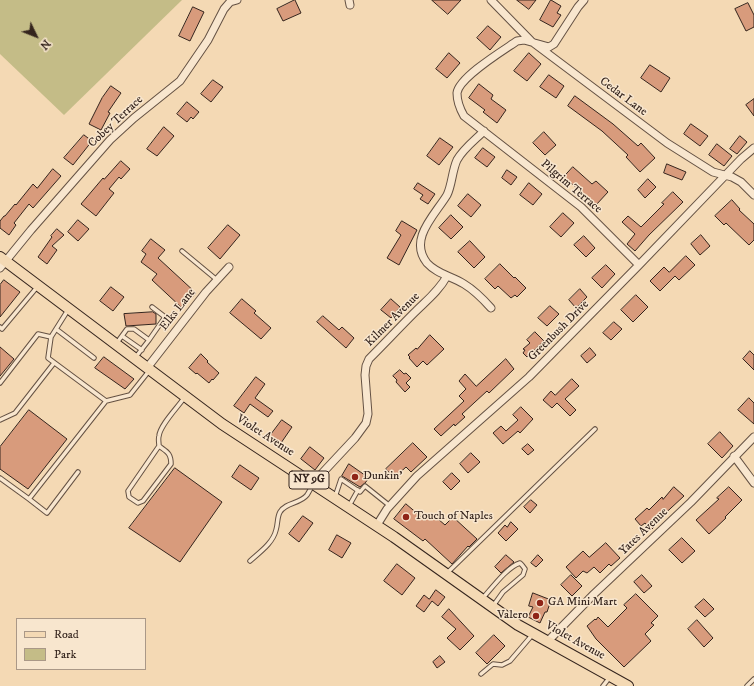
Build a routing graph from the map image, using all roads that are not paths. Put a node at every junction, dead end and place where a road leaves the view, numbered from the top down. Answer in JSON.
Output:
{"nodes":[{"id":1,"x":237,"y":0,"type":"edge"},
{"id":2,"x":491,"y":0,"type":"edge"},
{"id":3,"x":584,"y":0,"type":"edge"},
{"id":4,"x":531,"y":42,"type":"junction"},
{"id":5,"x":484,"y":131,"type":"junction"},
{"id":6,"x":754,"y":148,"type":"edge"},
{"id":7,"x":724,"y":175,"type":"junction"},
{"id":8,"x":754,"y":195,"type":"edge"},
{"id":9,"x":182,"y":251,"type":"dead end"},
{"id":10,"x":2,"y":262,"type":"edge"},
{"id":11,"x":639,"y":265,"type":"junction"},
{"id":12,"x":228,"y":267,"type":"dead end"},
{"id":13,"x":447,"y":276,"type":"junction"},
{"id":14,"x":217,"y":280,"type":"junction"},
{"id":15,"x":38,"y":286,"type":"junction"},
{"id":16,"x":152,"y":307,"type":"dead end"},
{"id":17,"x":491,"y":308,"type":"dead end"},
{"id":18,"x":68,"y":309,"type":"junction"},
{"id":19,"x":0,"y":327,"type":"edge"},
{"id":20,"x":56,"y":329,"type":"junction"},
{"id":21,"x":122,"y":336,"type":"junction"},
{"id":22,"x":51,"y":337,"type":"junction"},
{"id":23,"x":148,"y":340,"type":"junction"},
{"id":24,"x":116,"y":345,"type":"junction"},
{"id":25,"x":142,"y":350,"type":"junction"},
{"id":26,"x":94,"y":358,"type":"dead end"},
{"id":27,"x":134,"y":359,"type":"junction"},
{"id":28,"x":54,"y":363,"type":"junction"},
{"id":29,"x":148,"y":370,"type":"junction"},
{"id":30,"x":0,"y":384,"type":"edge"},
{"id":31,"x":185,"y":397,"type":"junction"},
{"id":32,"x":106,"y":401,"type":"junction"},
{"id":33,"x":0,"y":420,"type":"edge"},
{"id":34,"x":595,"y":429,"type":"dead end"},
{"id":35,"x":754,"y":437,"type":"edge"},
{"id":36,"x":159,"y":446,"type":"junction"},
{"id":37,"x":734,"y":456,"type":"junction"},
{"id":38,"x":78,"y":472,"type":"dead end"},
{"id":39,"x":0,"y":478,"type":"edge"},
{"id":40,"x":314,"y":483,"type":"junction"},
{"id":41,"x":754,"y":483,"type":"edge"},
{"id":42,"x":358,"y":490,"type":"junction"},
{"id":43,"x":335,"y":497,"type":"junction"},
{"id":44,"x":29,"y":499,"type":"junction"},
{"id":45,"x":349,"y":506,"type":"junction"},
{"id":46,"x":390,"y":506,"type":"junction"},
{"id":47,"x":377,"y":525,"type":"junction"},
{"id":48,"x":250,"y":561,"type":"dead end"},
{"id":49,"x":446,"y":574,"type":"junction"},
{"id":50,"x":482,"y":599,"type":"junction"},
{"id":51,"x":492,"y":606,"type":"junction"},
{"id":52,"x":534,"y":633,"type":"junction"},
{"id":53,"x":548,"y":641,"type":"junction"},
{"id":54,"x":481,"y":674,"type":"dead end"},
{"id":55,"x":611,"y":676,"type":"junction"},
{"id":56,"x":754,"y":679,"type":"edge"},
{"id":57,"x":603,"y":686,"type":"edge"},
{"id":58,"x":628,"y":686,"type":"edge"},
{"id":59,"x":747,"y":686,"type":"edge"}],
"edges":[{"from":1,"to":10,"type":"street","name":"Cobey Terrace"},
{"from":2,"to":4,"type":"street","name":"Cedar Lane"},
{"from":3,"to":4,"type":"street"},
{"from":4,"to":5,"type":"street","name":"Pilgrim Terrace"},
{"from":4,"to":7,"type":"street","name":"Cedar Lane"},
{"from":5,"to":11,"type":"street","name":"Pilgrim Terrace"},
{"from":5,"to":13,"type":"street"},
{"from":6,"to":7,"type":"street","name":"Greenbush Drive"},
{"from":7,"to":8,"type":"street","name":"Cedar Lane"},
{"from":7,"to":11,"type":"street","name":"Greenbush Drive"},
{"from":9,"to":14,"type":"lane"},
{"from":10,"to":15,"type":"main road","name":"Violet Avenue","number":"NY 9G"},
{"from":11,"to":46,"type":"street","name":"Greenbush Drive"},
{"from":12,"to":14,"type":"street","name":"Elks Lane"},
{"from":13,"to":17,"type":"street"},
{"from":13,"to":40,"type":"street","name":"Kilmer Avenue"},
{"from":14,"to":29,"type":"street","name":"Elks Lane"},
{"from":15,"to":18,"type":"main road","name":"Violet Avenue","number":"NY 9G"},
{"from":15,"to":19,"type":"lane"},
{"from":16,"to":23,"type":"lane"},
{"from":18,"to":20,"type":"lane"},
{"from":18,"to":24,"type":"main road","name":"Violet Avenue","number":"NY 9G"},
{"from":20,"to":22,"type":"lane"},
{"from":20,"to":26,"type":"lane"},
{"from":21,"to":23,"type":"lane"},
{"from":21,"to":24,"type":"lane"},
{"from":21,"to":25,"type":"lane"},
{"from":22,"to":28,"type":"lane"},
{"from":22,"to":30,"type":"lane"},
{"from":23,"to":25,"type":"lane"},
{"from":24,"to":27,"type":"main road","name":"Violet Avenue","number":"NY 9G"},
{"from":25,"to":27,"type":"lane"},
{"from":27,"to":29,"type":"main road","name":"Violet Avenue","number":"NY 9G"},
{"from":28,"to":32,"type":"lane"},
{"from":28,"to":33,"type":"lane"},
{"from":29,"to":31,"type":"main road","name":"Violet Avenue","number":"NY 9G"},
{"from":29,"to":32,"type":"lane"},
{"from":31,"to":36,"type":"lane"},
{"from":31,"to":40,"type":"main road","name":"Violet Avenue","number":"NY 9G"},
{"from":32,"to":44,"type":"lane"},
{"from":34,"to":49,"type":"lane"},
{"from":35,"to":37,"type":"street","name":"Yates Avenue"},
{"from":36,"to":36,"type":"lane"},
{"from":37,"to":41,"type":"street"},
{"from":37,"to":53,"type":"street","name":"Yates Avenue"},
{"from":38,"to":44,"type":"lane"},
{"from":39,"to":44,"type":"lane"},
{"from":40,"to":43,"type":"main road","name":"Violet Avenue","number":"NY 9G"},
{"from":40,"to":48,"type":"lane"},
{"from":42,"to":43,"type":"lane"},
{"from":42,"to":45,"type":"lane"},
{"from":42,"to":46,"type":"lane"},
{"from":43,"to":45,"type":"main road","name":"Violet Avenue","number":"NY 9G"},
{"from":45,"to":47,"type":"main road","name":"Violet Avenue","number":"NY 9G"},
{"from":46,"to":47,"type":"street","name":"Greenbush Drive"},
{"from":47,"to":49,"type":"main road","name":"Violet Avenue","number":"NY 9G"},
{"from":49,"to":50,"type":"main road","name":"Violet Avenue","number":"NY 9G"},
{"from":50,"to":51,"type":"main road","name":"Violet Avenue","number":"NY 9G"},
{"from":50,"to":51,"type":"lane"},
{"from":51,"to":52,"type":"main road","name":"Violet Avenue","number":"NY 9G"},
{"from":52,"to":53,"type":"main road","name":"Violet Avenue","number":"NY 9G"},
{"from":52,"to":54,"type":"lane"},
{"from":53,"to":55,"type":"main road","name":"Violet Avenue","number":"NY 9G"},
{"from":55,"to":57,"type":"lane"},
{"from":55,"to":58,"type":"main road","name":"Violet Avenue","number":"NY 9G"},
{"from":56,"to":59,"type":"lane"}]}
